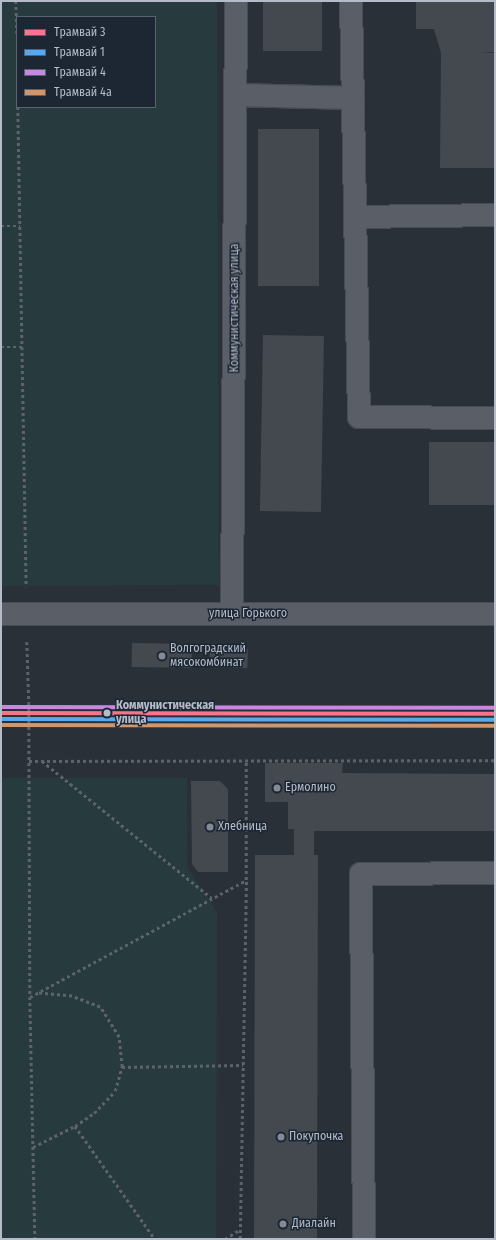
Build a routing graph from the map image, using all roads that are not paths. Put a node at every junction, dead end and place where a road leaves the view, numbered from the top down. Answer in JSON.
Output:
{"nodes":[{"id":1,"x":236,"y":1,"type":"edge"},
{"id":2,"x":352,"y":1,"type":"edge"},
{"id":3,"x":236,"y":96,"type":"junction"},
{"id":4,"x":353,"y":98,"type":"junction"},
{"id":5,"x":495,"y":215,"type":"edge"},
{"id":6,"x":355,"y":217,"type":"junction"},
{"id":7,"x":495,"y":418,"type":"edge"},
{"id":8,"x":1,"y":614,"type":"edge"},
{"id":9,"x":232,"y":614,"type":"junction"},
{"id":10,"x":495,"y":614,"type":"edge"},
{"id":11,"x":495,"y":873,"type":"edge"},
{"id":12,"x":364,"y":1239,"type":"edge"}],
"edges":[{"from":1,"to":3,"type":"street","name":"Коммунистическая улица"},
{"from":2,"to":4,"type":"street"},
{"from":3,"to":4,"type":"street"},
{"from":3,"to":9,"type":"street","name":"Коммунистическая улица"},
{"from":4,"to":6,"type":"street"},
{"from":5,"to":6,"type":"street"},
{"from":6,"to":7,"type":"street"},
{"from":8,"to":9,"type":"street","name":"улица Горького"},
{"from":9,"to":10,"type":"street","name":"улица Горького"},
{"from":11,"to":12,"type":"street"}]}
